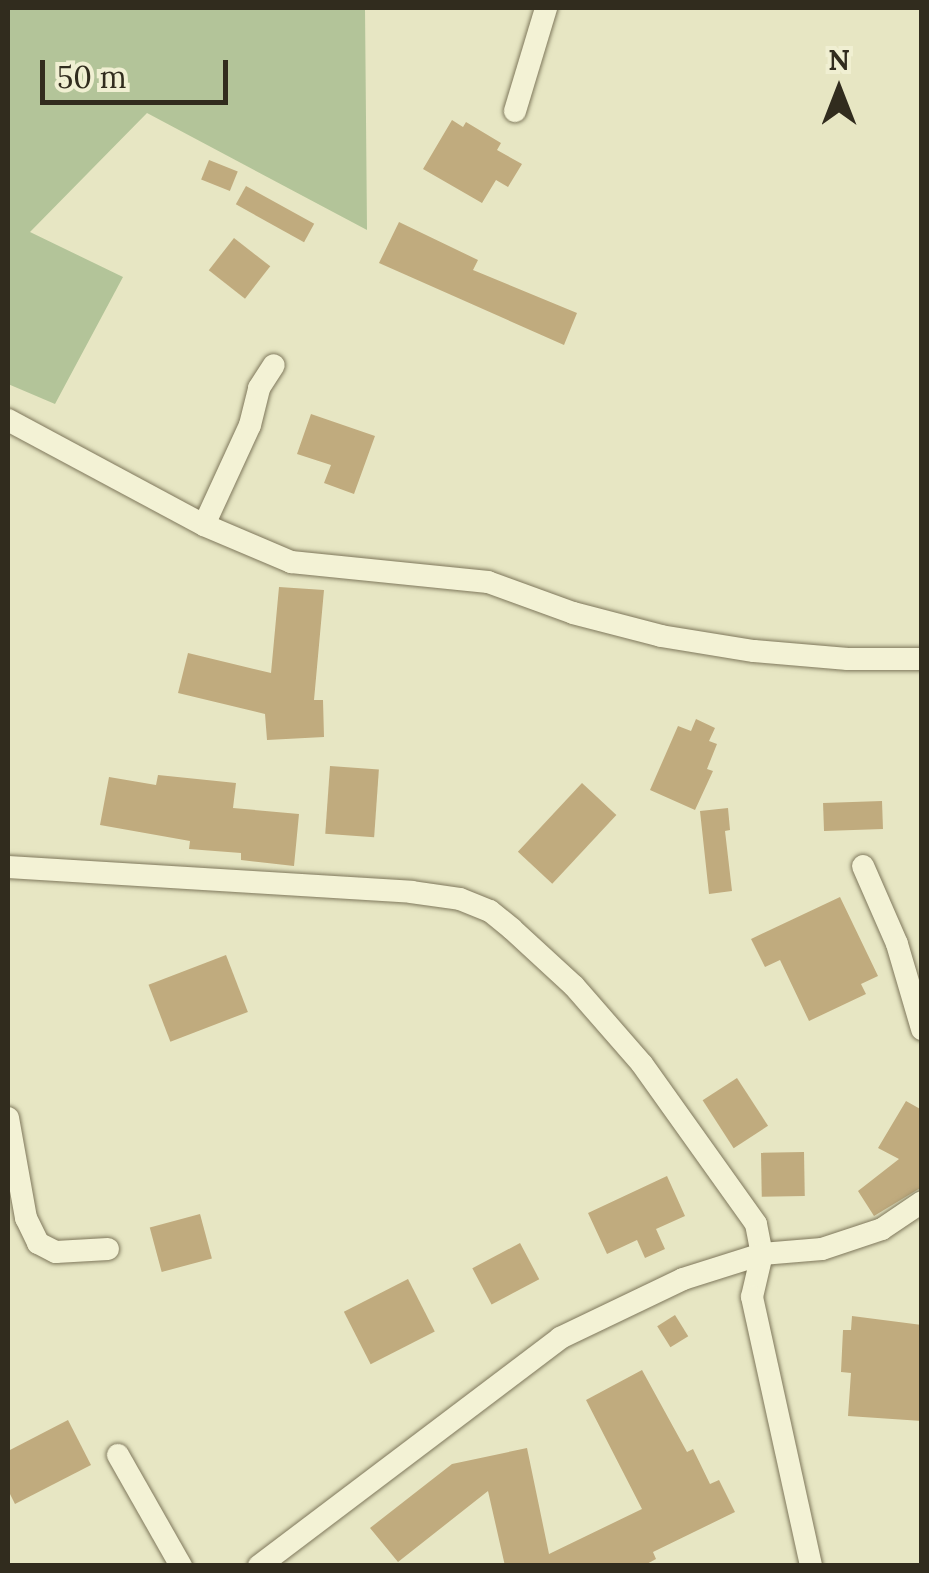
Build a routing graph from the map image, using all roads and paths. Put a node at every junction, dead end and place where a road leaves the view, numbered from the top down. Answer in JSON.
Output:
{"nodes":[{"id":1,"x":546,"y":8,"type":"edge"},
{"id":2,"x":515,"y":111,"type":"dead end"},
{"id":3,"x":274,"y":365,"type":"dead end"},
{"id":4,"x":8,"y":420,"type":"edge"},
{"id":5,"x":204,"y":525,"type":"junction"},
{"id":6,"x":922,"y":660,"type":"edge"},
{"id":7,"x":8,"y":866,"type":"edge"},
{"id":8,"x":864,"y":866,"type":"dead end"},
{"id":9,"x":922,"y":1029,"type":"edge"},
{"id":10,"x":8,"y":1118,"type":"edge"},
{"id":11,"x":922,"y":1202,"type":"edge"},
{"id":12,"x":108,"y":1249,"type":"dead end"},
{"id":13,"x":762,"y":1254,"type":"junction"},
{"id":14,"x":118,"y":1455,"type":"dead end"},
{"id":15,"x":181,"y":1566,"type":"edge"},
{"id":16,"x":260,"y":1566,"type":"edge"},
{"id":17,"x":811,"y":1566,"type":"edge"}],
"edges":[{"from":1,"to":2,"type":"street"},
{"from":3,"to":5,"type":"street"},
{"from":4,"to":5,"type":"street"},
{"from":5,"to":6,"type":"street"},
{"from":7,"to":13,"type":"street"},
{"from":8,"to":9,"type":"street"},
{"from":10,"to":12,"type":"street"},
{"from":11,"to":13,"type":"street"},
{"from":13,"to":16,"type":"street"},
{"from":13,"to":17,"type":"street"},
{"from":14,"to":15,"type":"street"}]}
